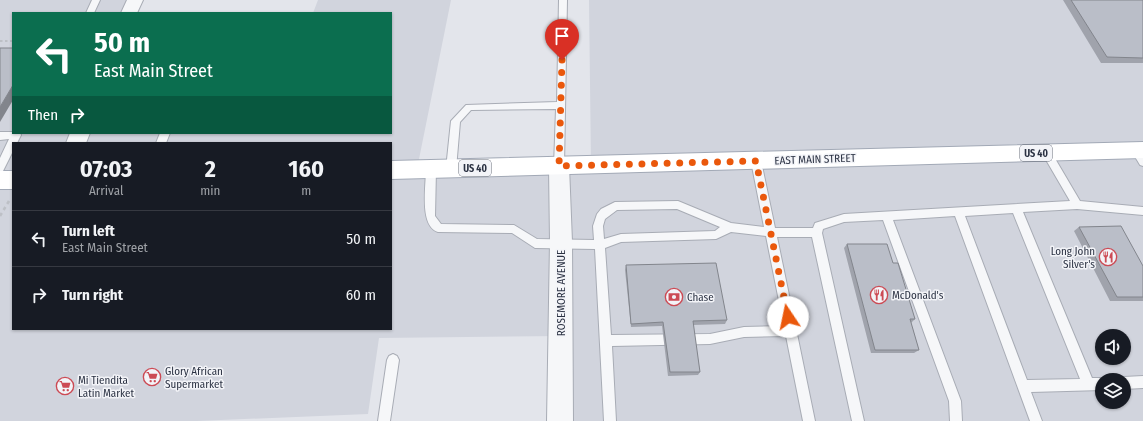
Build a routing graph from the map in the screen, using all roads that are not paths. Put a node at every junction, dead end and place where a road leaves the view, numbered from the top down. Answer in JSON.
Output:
{"nodes":[{"id":1,"x":96,"y":0,"type":"edge"},
{"id":2,"x":135,"y":0,"type":"edge"},
{"id":3,"x":563,"y":0,"type":"edge"},
{"id":4,"x":90,"y":12,"type":"edge"},
{"id":5,"x":129,"y":12,"type":"edge"},
{"id":6,"x":561,"y":106,"type":"junction"},
{"id":7,"x":17,"y":134,"type":"edge"},
{"id":8,"x":0,"y":136,"type":"edge"},
{"id":9,"x":12,"y":144,"type":"edge"},
{"id":10,"x":1047,"y":152,"type":"junction"},
{"id":11,"x":1141,"y":154,"type":"edge"},
{"id":12,"x":756,"y":161,"type":"junction"},
{"id":13,"x":559,"y":166,"type":"junction"},
{"id":14,"x":0,"y":168,"type":"edge"},
{"id":15,"x":441,"y":169,"type":"junction"},
{"id":16,"x":392,"y":170,"type":"edge"},
{"id":17,"x":0,"y":180,"type":"edge"},
{"id":18,"x":11,"y":189,"type":"edge"},
{"id":19,"x":1077,"y":205,"type":"junction"},
{"id":20,"x":1016,"y":208,"type":"junction"},
{"id":21,"x":1143,"y":210,"type":"edge"},
{"id":22,"x":958,"y":211,"type":"junction"},
{"id":23,"x":886,"y":215,"type":"junction"},
{"id":24,"x":730,"y":226,"type":"junction"},
{"id":25,"x":771,"y":232,"type":"junction"},
{"id":26,"x":817,"y":233,"type":"junction"},
{"id":27,"x":561,"y":245,"type":"junction"},
{"id":28,"x":600,"y":245,"type":"junction"},
{"id":29,"x":791,"y":331,"type":"junction"},
{"id":30,"x":606,"y":341,"type":"junction"},
{"id":31,"x":393,"y":360,"type":"dead end"},
{"id":32,"x":1143,"y":382,"type":"edge"},
{"id":33,"x":1131,"y":383,"type":"edge"},
{"id":34,"x":1088,"y":384,"type":"junction"},
{"id":35,"x":1095,"y":384,"type":"edge"},
{"id":36,"x":1023,"y":386,"type":"junction"},
{"id":37,"x":384,"y":421,"type":"edge"},
{"id":38,"x":560,"y":421,"type":"edge"},
{"id":39,"x":610,"y":421,"type":"edge"},
{"id":40,"x":809,"y":421,"type":"edge"},
{"id":41,"x":858,"y":421,"type":"edge"},
{"id":42,"x":956,"y":421,"type":"edge"},
{"id":43,"x":1036,"y":421,"type":"edge"}],
"edges":[{"from":1,"to":4,"type":"lane"},
{"from":2,"to":5,"type":"street"},
{"from":3,"to":6,"type":"lane"},
{"from":6,"to":13,"type":"lane"},
{"from":6,"to":15,"type":"lane"},
{"from":7,"to":8,"type":"lane"},
{"from":9,"to":14,"type":"lane"},
{"from":10,"to":11,"type":"main road","name":"EAST MAIN STREET","number":"US 40"},
{"from":10,"to":12,"type":"main road","name":"EAST MAIN STREET","number":"US 40"},
{"from":10,"to":19,"type":"lane"},
{"from":12,"to":13,"type":"main road","name":"EAST MAIN STREET","number":"US 40"},
{"from":12,"to":25,"type":"lane"},
{"from":13,"to":15,"type":"main road","name":"EAST MAIN STREET","number":"US 40"},
{"from":13,"to":27,"type":"street","name":"ROSEMORE AVENUE"},
{"from":15,"to":16,"type":"main road","name":"EAST MAIN STREET","number":"US 40"},
{"from":15,"to":27,"type":"lane"},
{"from":17,"to":18,"type":"main road"},
{"from":19,"to":20,"type":"lane"},
{"from":19,"to":21,"type":"lane"},
{"from":20,"to":22,"type":"lane"},
{"from":20,"to":34,"type":"lane"},
{"from":22,"to":23,"type":"lane"},
{"from":22,"to":36,"type":"lane"},
{"from":23,"to":26,"type":"lane"},
{"from":23,"to":42,"type":"lane"},
{"from":24,"to":25,"type":"lane"},
{"from":24,"to":28,"type":"lane"},
{"from":24,"to":28,"type":"lane"},
{"from":25,"to":26,"type":"lane"},
{"from":25,"to":29,"type":"lane"},
{"from":26,"to":41,"type":"lane"},
{"from":27,"to":28,"type":"lane"},
{"from":27,"to":38,"type":"street","name":"ROSEMORE AVENUE"},
{"from":28,"to":30,"type":"lane"},
{"from":29,"to":30,"type":"lane"},
{"from":29,"to":40,"type":"lane"},
{"from":30,"to":39,"type":"lane"},
{"from":31,"to":37,"type":"lane"},
{"from":32,"to":33,"type":"lane"},
{"from":34,"to":35,"type":"lane"},
{"from":34,"to":36,"type":"lane"},
{"from":36,"to":43,"type":"lane"}]}
